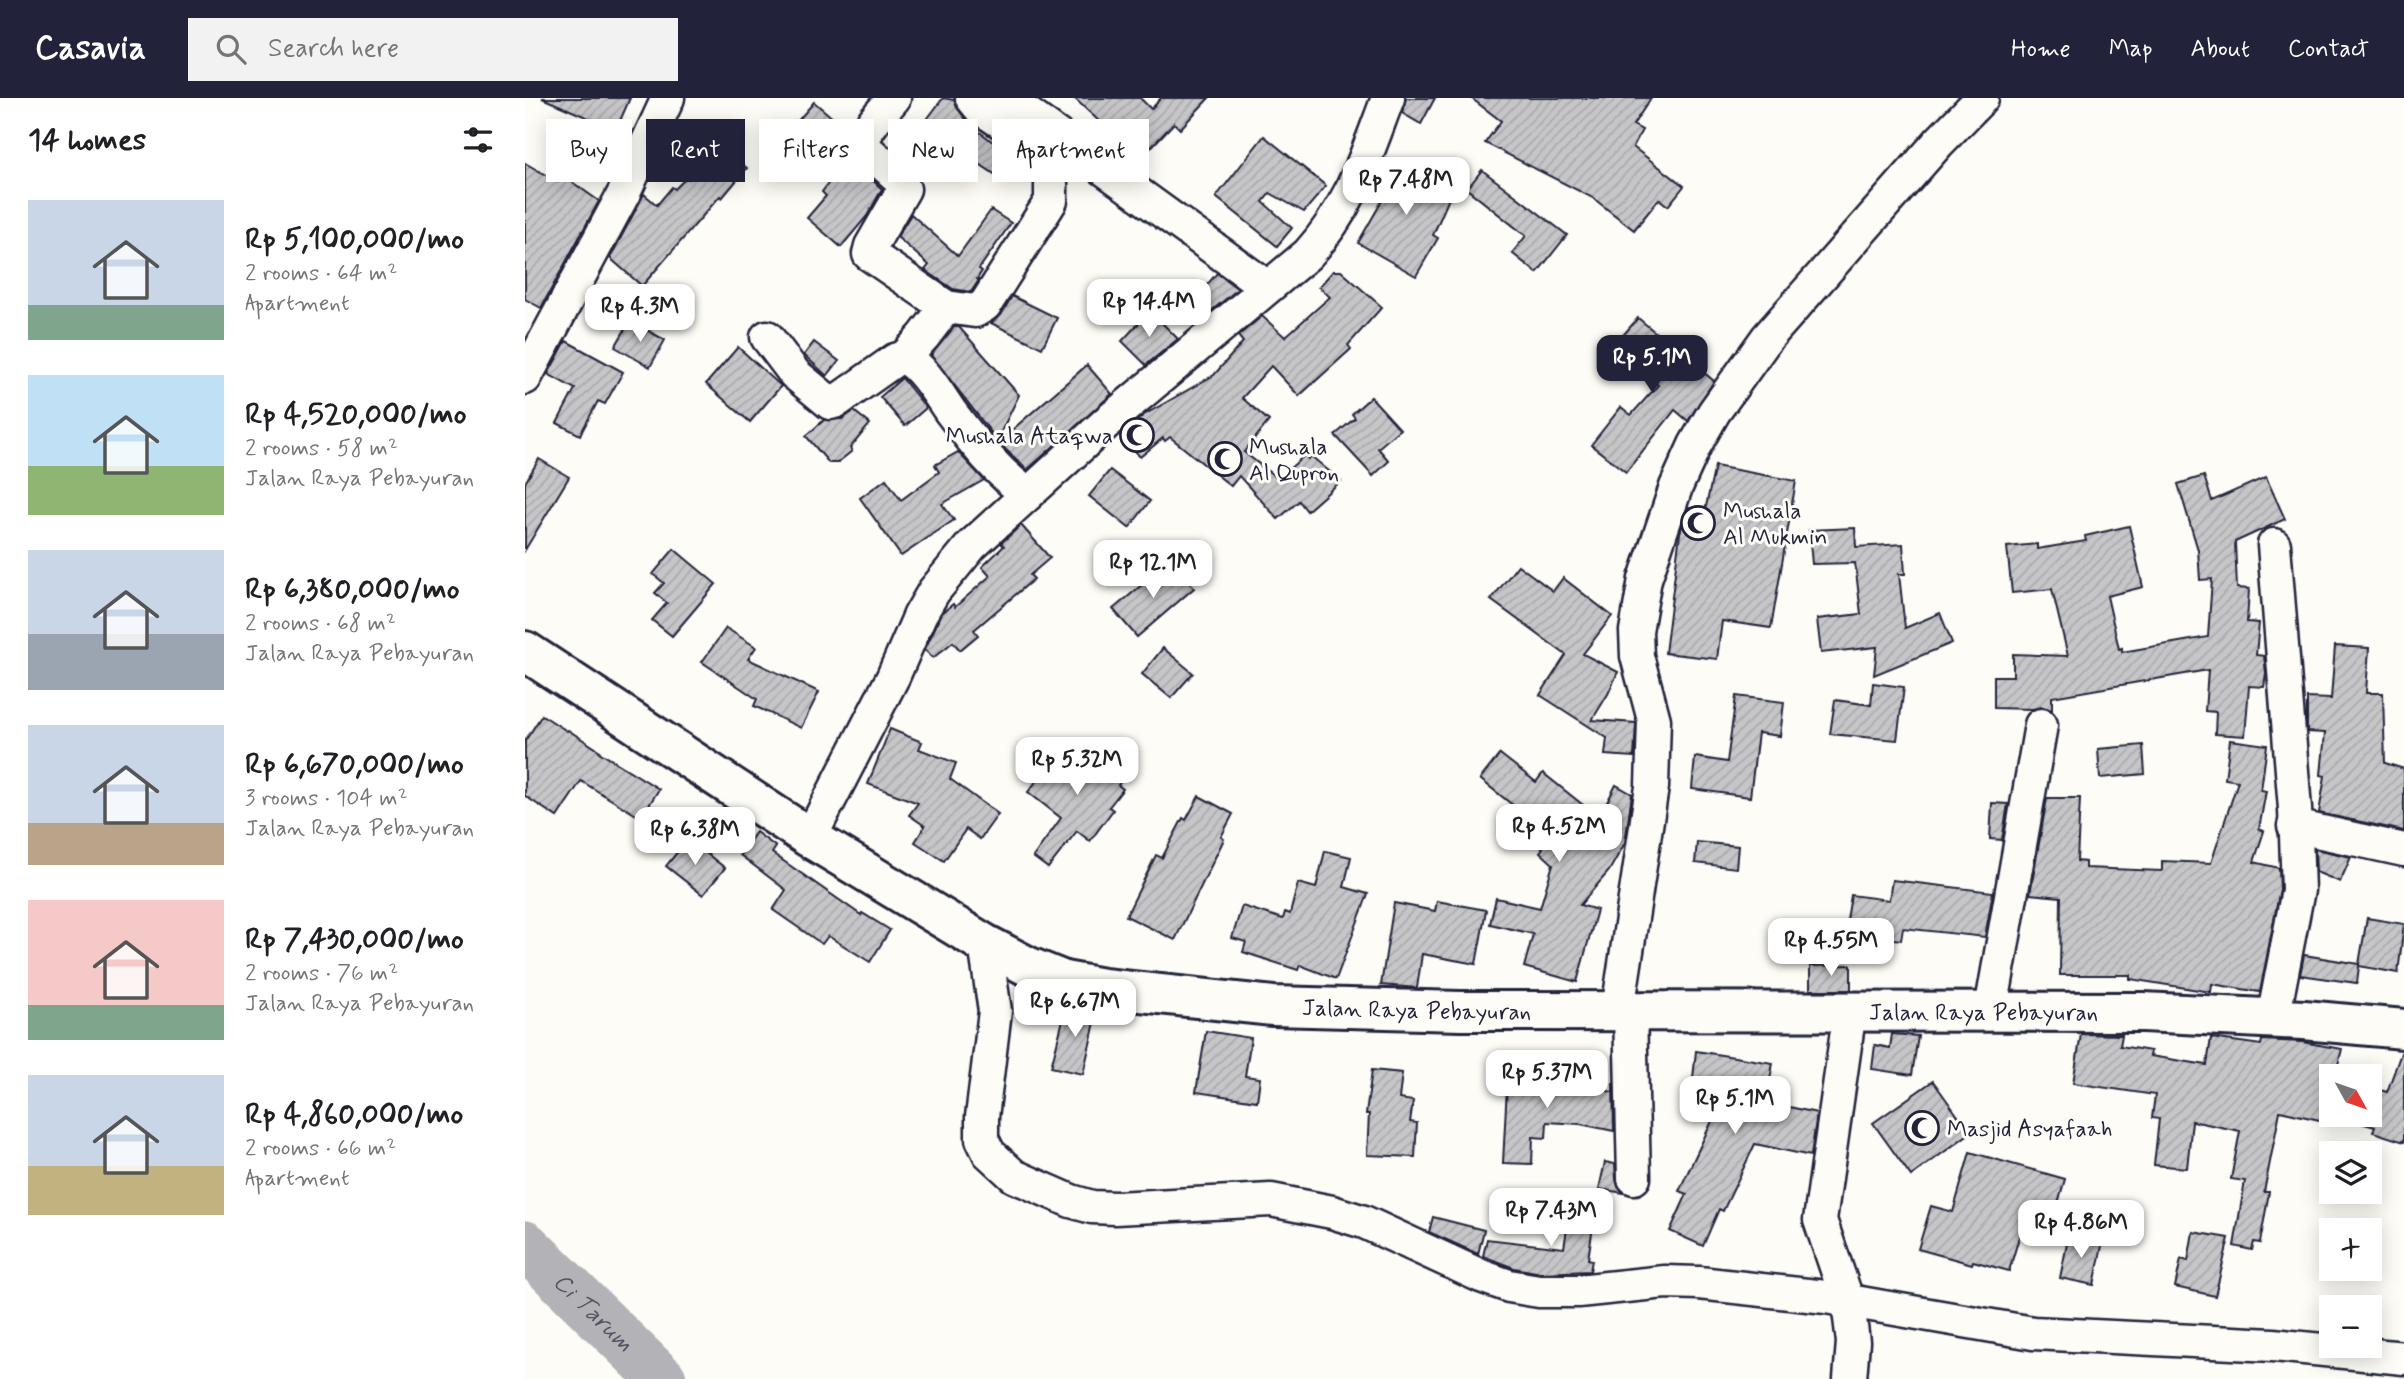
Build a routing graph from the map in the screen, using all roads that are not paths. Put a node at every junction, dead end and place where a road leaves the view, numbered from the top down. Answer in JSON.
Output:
{"nodes":[{"id":1,"x":668,"y":98,"type":"edge"},
{"id":2,"x":894,"y":98,"type":"edge"},
{"id":3,"x":972,"y":98,"type":"edge"},
{"id":4,"x":1006,"y":98,"type":"edge"},
{"id":5,"x":1388,"y":98,"type":"edge"},
{"id":6,"x":1982,"y":98,"type":"edge"},
{"id":7,"x":1267,"y":287,"type":"junction"},
{"id":8,"x":946,"y":307,"type":"junction"},
{"id":9,"x":767,"y":337,"type":"dead end"},
{"id":10,"x":905,"y":357,"type":"junction"},
{"id":11,"x":525,"y":378,"type":"edge"},
{"id":12,"x":1028,"y":494,"type":"junction"},
{"id":13,"x":2274,"y":545,"type":"dead end"},
{"id":14,"x":525,"y":651,"type":"edge"},
{"id":15,"x":2041,"y":725,"type":"dead end"},
{"id":16,"x":2294,"y":827,"type":"junction"},
{"id":17,"x":810,"y":838,"type":"junction"},
{"id":18,"x":2404,"y":850,"type":"edge"},
{"id":19,"x":985,"y":944,"type":"junction"},
{"id":20,"x":1624,"y":1010,"type":"junction"},
{"id":21,"x":1850,"y":1010,"type":"junction"},
{"id":22,"x":1991,"y":1010,"type":"junction"},
{"id":23,"x":2273,"y":1019,"type":"junction"},
{"id":24,"x":2404,"y":1029,"type":"edge"},
{"id":25,"x":1634,"y":1178,"type":"dead end"},
{"id":26,"x":1837,"y":1300,"type":"junction"},
{"id":27,"x":2404,"y":1358,"type":"edge"},
{"id":28,"x":1850,"y":1379,"type":"edge"}],
"edges":[{"from":1,"to":11,"type":"street"},
{"from":2,"to":8,"type":"street"},
{"from":3,"to":8,"type":"street"},
{"from":4,"to":7,"type":"street"},
{"from":5,"to":7,"type":"street"},
{"from":6,"to":20,"type":"street"},
{"from":7,"to":12,"type":"street"},
{"from":8,"to":10,"type":"street"},
{"from":9,"to":10,"type":"street"},
{"from":10,"to":12,"type":"street"},
{"from":12,"to":17,"type":"street"},
{"from":13,"to":16,"type":"street"},
{"from":14,"to":17,"type":"main road","name":"Jalan Raya Pebayuran"},
{"from":15,"to":22,"type":"street"},
{"from":16,"to":18,"type":"street"},
{"from":16,"to":23,"type":"street"},
{"from":17,"to":19,"type":"main road","name":"Jalan Raya Pebayuran"},
{"from":19,"to":20,"type":"main road","name":"Jalan Raya Pebayuran"},
{"from":19,"to":26,"type":"street"},
{"from":20,"to":21,"type":"main road","name":"Jalan Raya Pebayuran"},
{"from":20,"to":25,"type":"street"},
{"from":21,"to":22,"type":"main road","name":"Jalan Raya Pebayuran"},
{"from":21,"to":26,"type":"street"},
{"from":22,"to":23,"type":"main road","name":"Jalan Raya Pebayuran"},
{"from":23,"to":24,"type":"main road","name":"Jalan Raya Pebayuran"},
{"from":26,"to":27,"type":"street"},
{"from":26,"to":28,"type":"street"}]}
